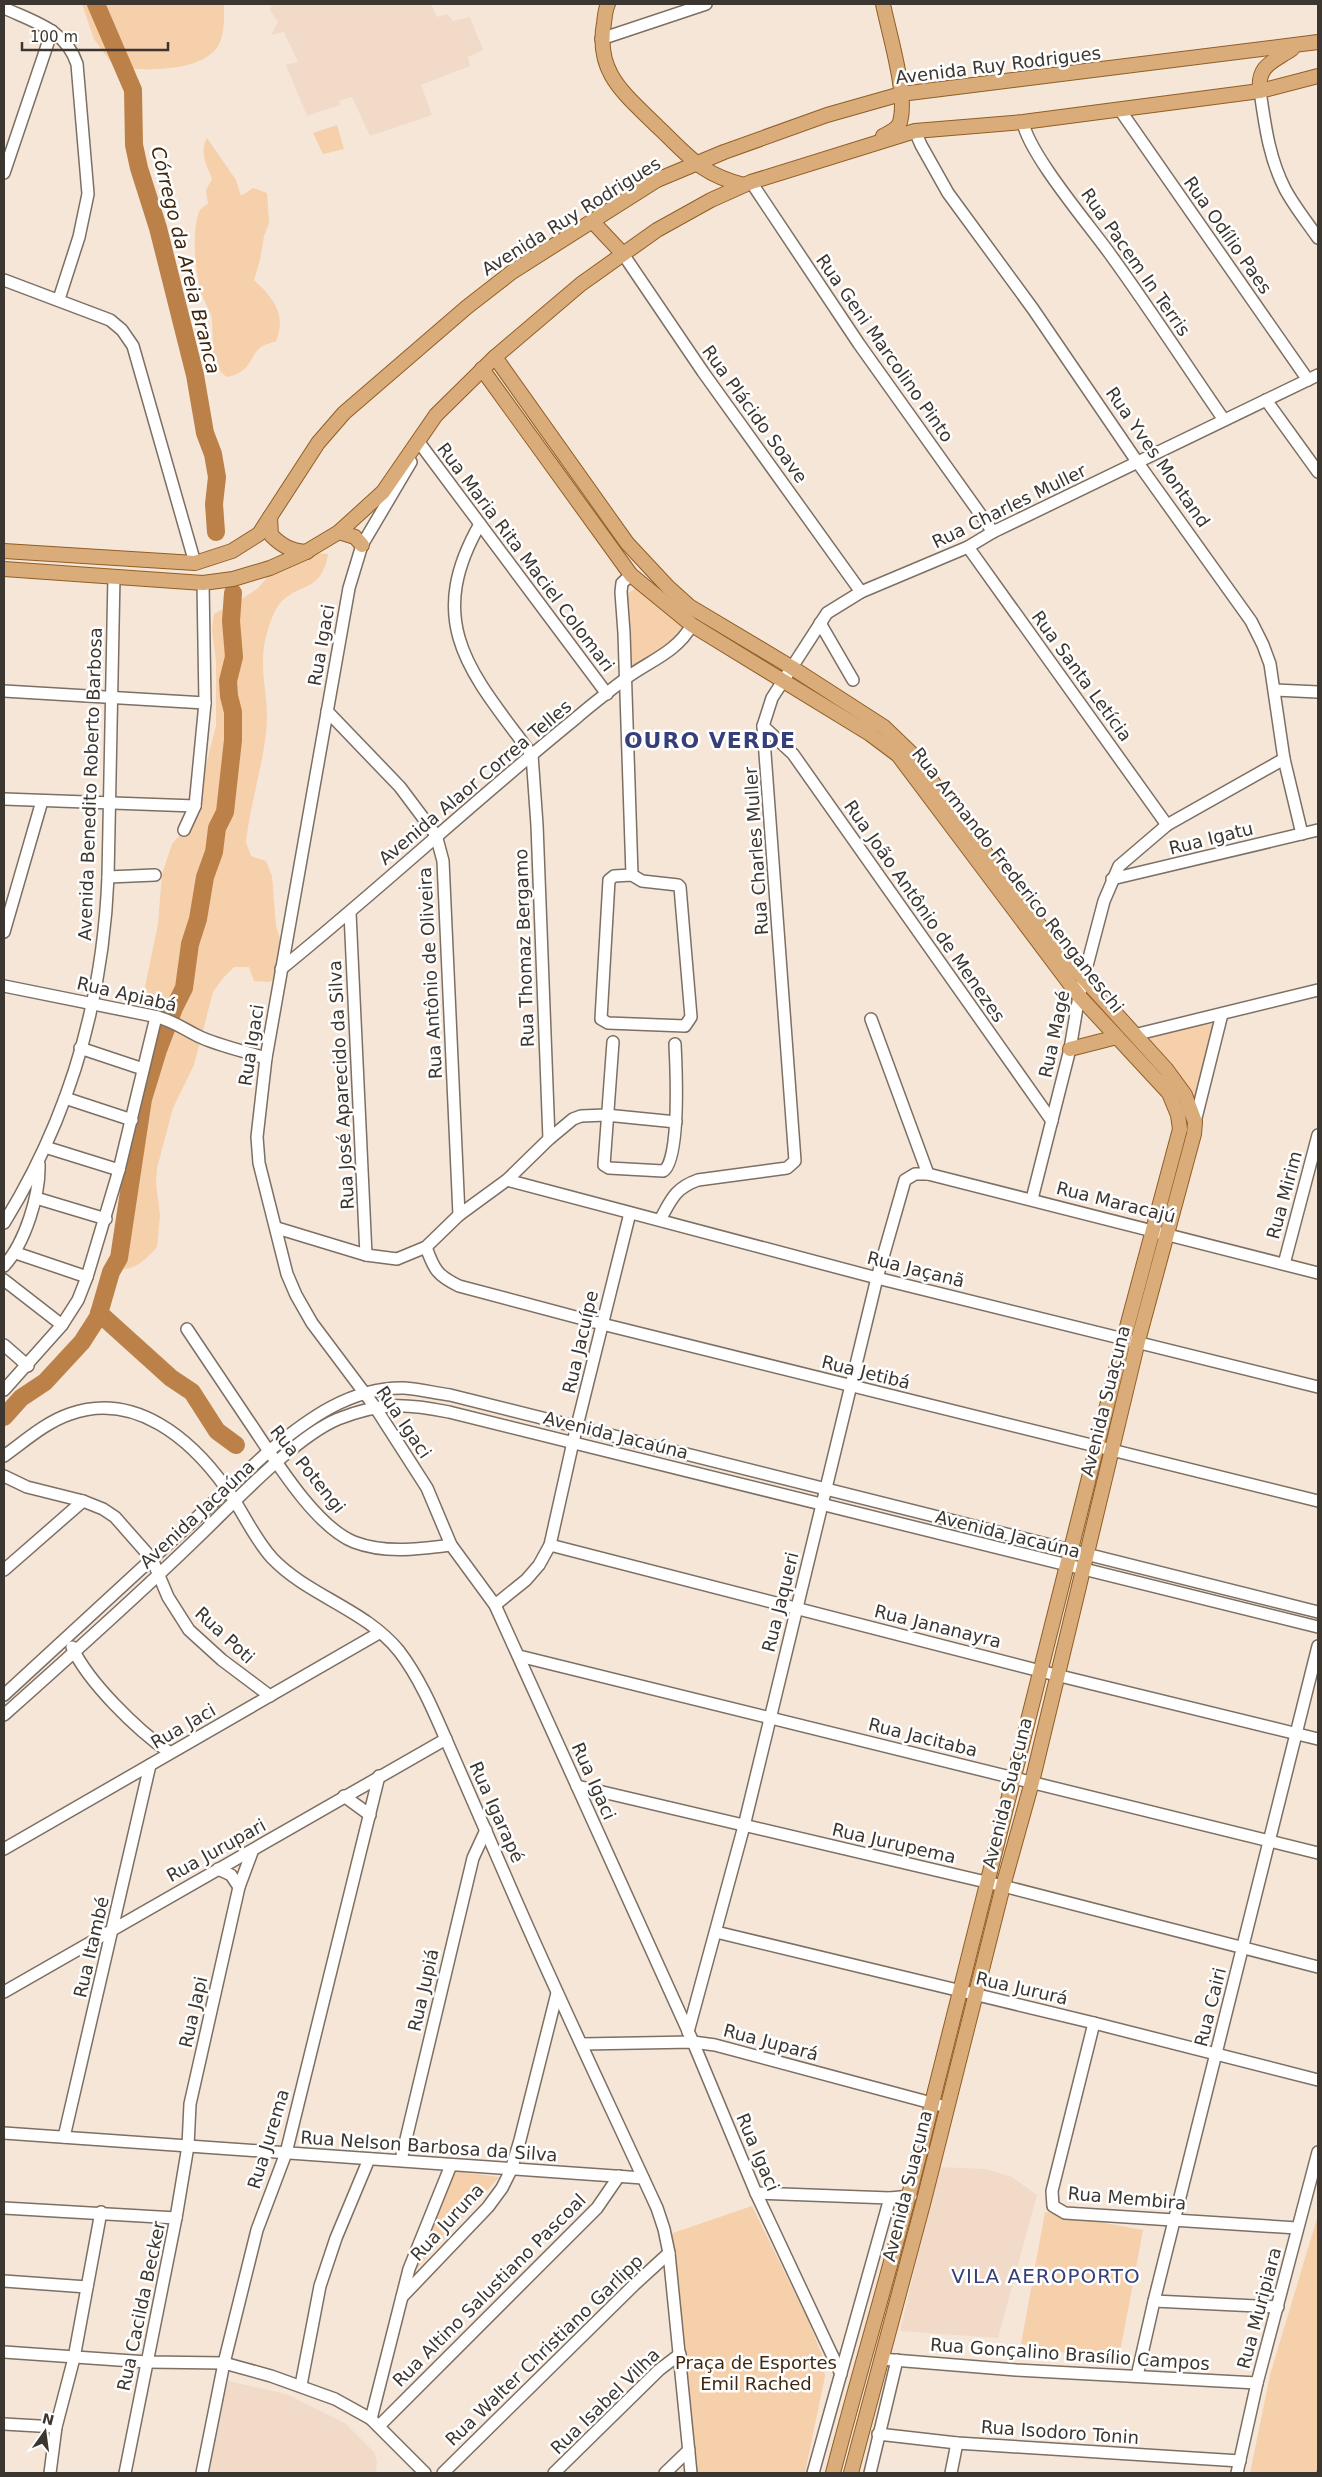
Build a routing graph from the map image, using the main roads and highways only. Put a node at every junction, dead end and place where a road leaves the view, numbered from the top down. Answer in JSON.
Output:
{"nodes":[{"id":1,"x":608,"y":4,"type":"edge"},
{"id":2,"x":883,"y":4,"type":"edge"},
{"id":3,"x":1318,"y":42,"type":"edge"},
{"id":4,"x":1296,"y":46,"type":"junction"},
{"id":5,"x":1318,"y":76,"type":"edge"},
{"id":6,"x":1260,"y":91,"type":"junction"},
{"id":7,"x":902,"y":94,"type":"junction"},
{"id":8,"x":862,"y":146,"type":"junction"},
{"id":9,"x":696,"y":163,"type":"junction"},
{"id":10,"x":748,"y":184,"type":"junction"},
{"id":11,"x":592,"y":221,"type":"junction"},
{"id":12,"x":623,"y":254,"type":"junction"},
{"id":13,"x":495,"y":357,"type":"junction"},
{"id":14,"x":482,"y":369,"type":"junction"},
{"id":15,"x":601,"y":508,"type":"junction"},
{"id":16,"x":586,"y":514,"type":"junction"},
{"id":17,"x":270,"y":517,"type":"junction"},
{"id":18,"x":339,"y":532,"type":"junction"},
{"id":19,"x":362,"y":546,"type":"road end"},
{"id":20,"x":4,"y":551,"type":"edge"},
{"id":21,"x":307,"y":552,"type":"junction"},
{"id":22,"x":195,"y":563,"type":"junction"},
{"id":23,"x":4,"y":569,"type":"edge"},
{"id":24,"x":649,"y":569,"type":"junction"},
{"id":25,"x":631,"y":575,"type":"junction"},
{"id":26,"x":202,"y":583,"type":"junction"},
{"id":27,"x":689,"y":606,"type":"junction"},
{"id":28,"x":692,"y":625,"type":"junction"},
{"id":29,"x":1117,"y":1037,"type":"junction"},
{"id":30,"x":1070,"y":1050,"type":"road end"},
{"id":31,"x":1195,"y":1122,"type":"joint"},
{"id":32,"x":1180,"y":1129,"type":"joint"},
{"id":33,"x":1161,"y":1232,"type":"junction"},
{"id":34,"x":1079,"y":1554,"type":"junction"},
{"id":35,"x":1075,"y":1568,"type":"junction"},
{"id":36,"x":833,"y":2473,"type":"edge"},
{"id":37,"x":852,"y":2473,"type":"edge"}],
"edges":[{"from":1,"to":9,"type":"main road"},
{"from":2,"to":7,"type":"main road"},
{"from":3,"to":4,"type":"main road","name":"Avenida Ruy Rodrigues"},
{"from":4,"to":6,"type":"main road"},
{"from":4,"to":7,"type":"main road","name":"Avenida Ruy Rodrigues"},
{"from":5,"to":6,"type":"main road"},
{"from":6,"to":8,"type":"main road"},
{"from":7,"to":8,"type":"main road"},
{"from":7,"to":9,"type":"main road","name":"Avenida Ruy Rodrigues"},
{"from":8,"to":10,"type":"main road"},
{"from":9,"to":10,"type":"main road"},
{"from":9,"to":11,"type":"main road","name":"Avenida Ruy Rodrigues"},
{"from":10,"to":12,"type":"main road"},
{"from":11,"to":12,"type":"main road"},
{"from":11,"to":17,"type":"main road","name":"Avenida Ruy Rodrigues"},
{"from":12,"to":13,"type":"main road"},
{"from":13,"to":14,"type":"main road"},
{"from":13,"to":15,"type":"main road","name":"Rua Armando Frederico Renganeschi"},
{"from":14,"to":16,"type":"main road","name":"Rua Armando Frederico Renganeschi"},
{"from":14,"to":18,"type":"main road"},
{"from":15,"to":16,"type":"main road"},
{"from":15,"to":24,"type":"main road","name":"Rua Armando Frederico Renganeschi"},
{"from":16,"to":25,"type":"main road","name":"Rua Armando Frederico Renganeschi"},
{"from":17,"to":21,"type":"main road"},
{"from":17,"to":22,"type":"main road","name":"Avenida Ruy Rodrigues"},
{"from":18,"to":19,"type":"main road"},
{"from":18,"to":21,"type":"main road"},
{"from":20,"to":22,"type":"main road","name":"Avenida Ruy Rodrigues"},
{"from":21,"to":26,"type":"main road"},
{"from":22,"to":26,"type":"main road"},
{"from":23,"to":26,"type":"main road"},
{"from":24,"to":25,"type":"main road"},
{"from":24,"to":27,"type":"main road","name":"Rua Armando Frederico Renganeschi"},
{"from":25,"to":28,"type":"main road","name":"Rua Armando Frederico Renganeschi"},
{"from":27,"to":28,"type":"main road"},
{"from":27,"to":31,"type":"main road","name":"Rua Armando Frederico Renganeschi"},
{"from":28,"to":29,"type":"main road","name":"Rua Armando Frederico Renganeschi"},
{"from":29,"to":30,"type":"main road"},
{"from":29,"to":32,"type":"main road","name":"Rua Armando Frederico Renganeschi"},
{"from":31,"to":33,"type":"main road","name":"Avenida Suaçuna"},
{"from":32,"to":33,"type":"main road","name":"Avenida Suaçuna"},
{"from":33,"to":34,"type":"main road","name":"Avenida Suaçuna"},
{"from":33,"to":34,"type":"main road","name":"Avenida Suaçuna"},
{"from":34,"to":35,"type":"main road","name":"Avenida Suaçuna"},
{"from":35,"to":36,"type":"main road","name":"Avenida Suaçuna"},
{"from":35,"to":37,"type":"main road","name":"Avenida Suaçuna"}]}
